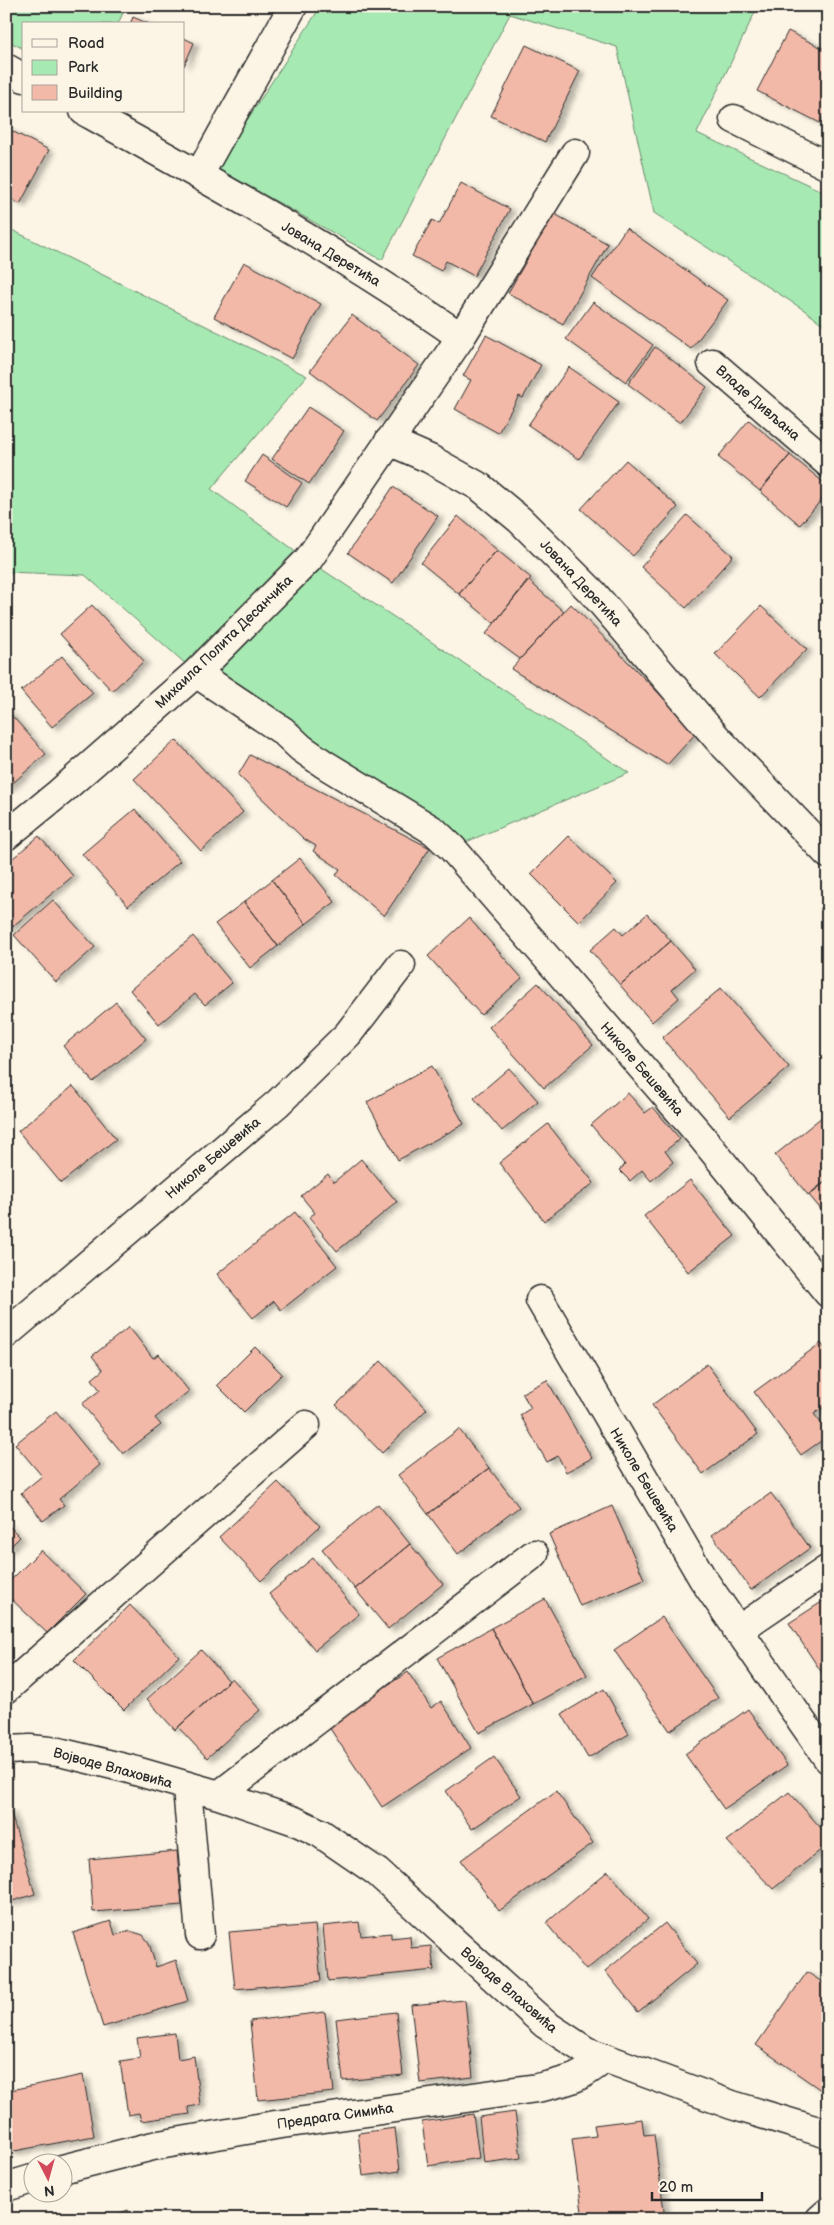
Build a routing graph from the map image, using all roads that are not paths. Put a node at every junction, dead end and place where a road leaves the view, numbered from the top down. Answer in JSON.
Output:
{"nodes":[{"id":1,"x":293,"y":6,"type":"edge"},
{"id":2,"x":6,"y":68,"type":"edge"},
{"id":3,"x":22,"y":77,"type":"edge"},
{"id":4,"x":86,"y":112,"type":"edge"},
{"id":5,"x":734,"y":119,"type":"dead end"},
{"id":6,"x":575,"y":153,"type":"dead end"},
{"id":7,"x":828,"y":166,"type":"edge"},
{"id":8,"x":199,"y":175,"type":"junction"},
{"id":9,"x":461,"y":337,"type":"junction"},
{"id":10,"x":712,"y":363,"type":"dead end"},
{"id":11,"x":390,"y":441,"type":"junction"},
{"id":12,"x":828,"y":463,"type":"edge"},
{"id":13,"x":196,"y":673,"type":"junction"},
{"id":14,"x":6,"y":836,"type":"edge"},
{"id":15,"x":828,"y":854,"type":"edge"},
{"id":16,"x":402,"y":965,"type":"dead end"},
{"id":17,"x":828,"y":1293,"type":"edge"},
{"id":18,"x":540,"y":1300,"type":"dead end"},
{"id":19,"x":6,"y":1334,"type":"edge"},
{"id":20,"x":306,"y":1425,"type":"dead end"},
{"id":21,"x":534,"y":1554,"type":"dead end"},
{"id":22,"x":828,"y":1569,"type":"edge"},
{"id":23,"x":737,"y":1631,"type":"junction"},
{"id":24,"x":6,"y":1689,"type":"edge"},
{"id":25,"x":6,"y":1750,"type":"edge"},
{"id":26,"x":828,"y":1759,"type":"edge"},
{"id":27,"x":187,"y":1788,"type":"junction"},
{"id":28,"x":219,"y":1795,"type":"junction"},
{"id":29,"x":200,"y":1936,"type":"dead end"},
{"id":30,"x":604,"y":2059,"type":"junction"},
{"id":31,"x":828,"y":2134,"type":"edge"},
{"id":32,"x":72,"y":2167,"type":"edge"},
{"id":33,"x":22,"y":2182,"type":"edge"},
{"id":34,"x":6,"y":2187,"type":"edge"},
{"id":35,"x":828,"y":2212,"type":"edge"},
{"id":36,"x":820,"y":2219,"type":"edge"}],
"edges":[{"from":1,"to":8,"type":"street"},
{"from":2,"to":3,"type":"street"},
{"from":4,"to":8,"type":"street","name":"Јована Деретића"},
{"from":5,"to":7,"type":"street"},
{"from":6,"to":9,"type":"street"},
{"from":8,"to":9,"type":"street","name":"Јована Деретића"},
{"from":9,"to":11,"type":"street"},
{"from":10,"to":12,"type":"street","name":"Владе Дивљана"},
{"from":11,"to":13,"type":"street","name":"Михаила Полита Десанчића"},
{"from":11,"to":15,"type":"street","name":"Јована Деретића"},
{"from":13,"to":14,"type":"street","name":"Михаила Полита Десанчића"},
{"from":13,"to":17,"type":"street","name":"Николе Бешевића"},
{"from":16,"to":19,"type":"street","name":"Николе Бешевића"},
{"from":18,"to":23,"type":"street","name":"Николе Бешевића"},
{"from":20,"to":24,"type":"street"},
{"from":21,"to":28,"type":"street"},
{"from":22,"to":23,"type":"street"},
{"from":23,"to":26,"type":"street","name":"Николе Бешевића"},
{"from":25,"to":27,"type":"street","name":"Војводе Влаховића"},
{"from":27,"to":28,"type":"street","name":"Војводе Влаховића"},
{"from":27,"to":29,"type":"street"},
{"from":28,"to":30,"type":"street","name":"Војводе Влаховића"},
{"from":30,"to":31,"type":"street","name":"Војводе Влаховића"},
{"from":30,"to":32,"type":"street","name":"Предрага Симића"},
{"from":33,"to":34,"type":"street"},
{"from":35,"to":36,"type":"street"}]}
